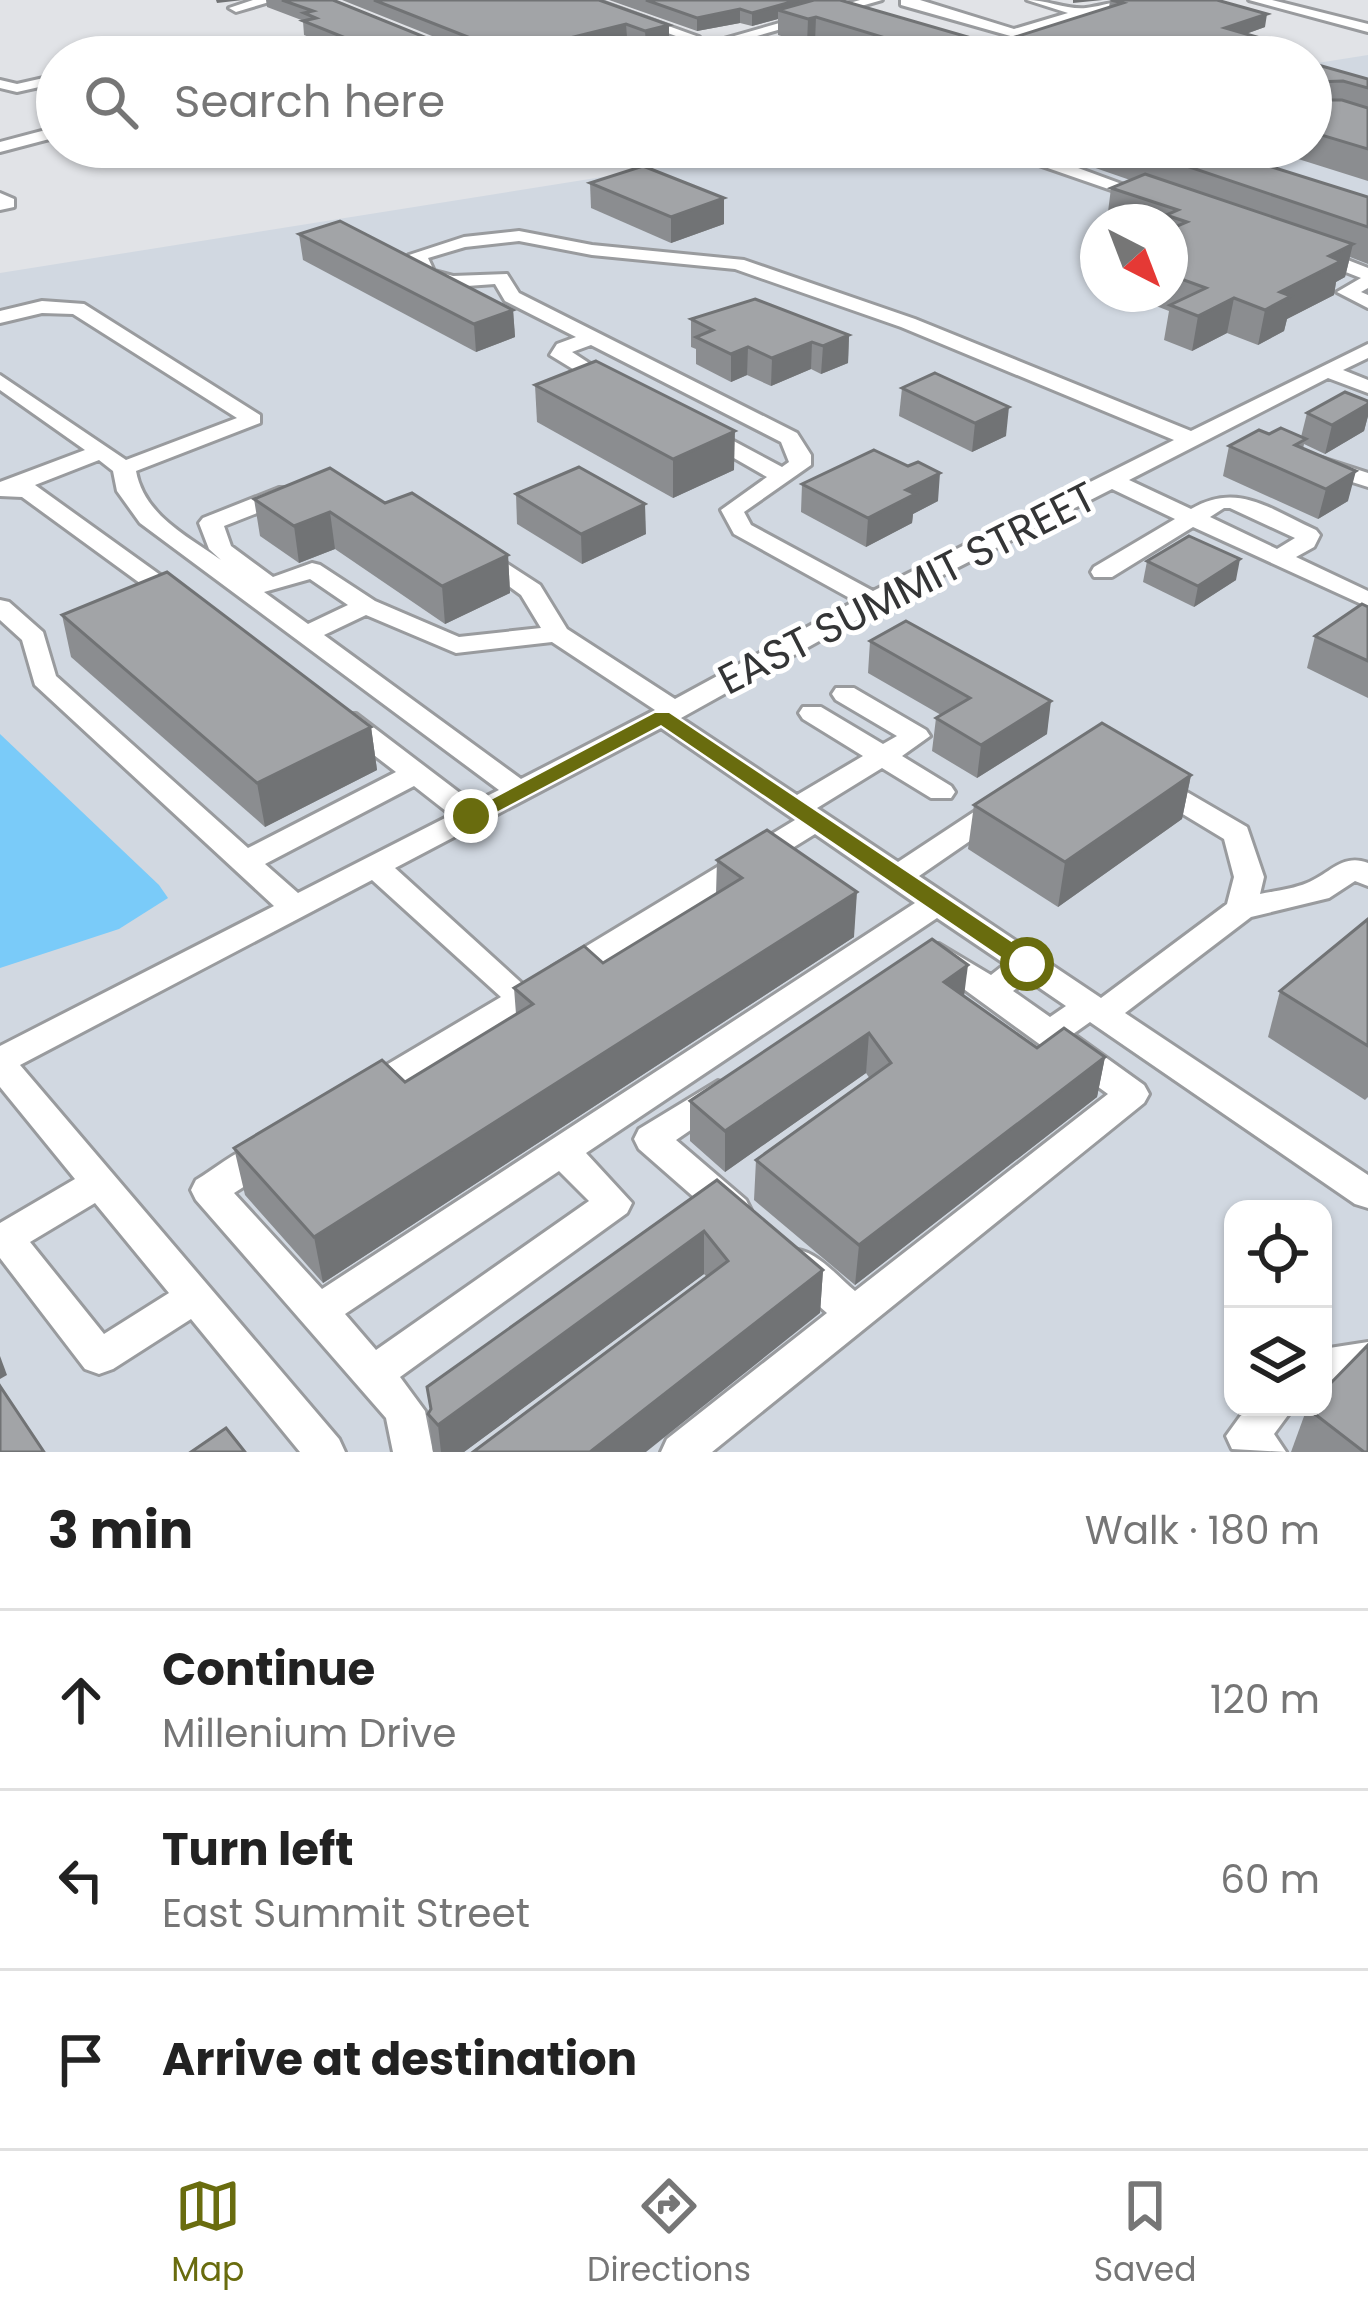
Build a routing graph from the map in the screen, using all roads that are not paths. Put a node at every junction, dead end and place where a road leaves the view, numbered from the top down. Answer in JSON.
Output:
{"nodes":[{"id":1,"x":269,"y":0,"type":"edge"},
{"id":2,"x":583,"y":0,"type":"edge"},
{"id":3,"x":875,"y":0,"type":"edge"},
{"id":4,"x":914,"y":0,"type":"edge"},
{"id":5,"x":1034,"y":0,"type":"edge"},
{"id":6,"x":1128,"y":0,"type":"edge"},
{"id":7,"x":1264,"y":4,"type":"edge"},
{"id":8,"x":236,"y":8,"type":"dead end"},
{"id":9,"x":1083,"y":13,"type":"junction"},
{"id":10,"x":1288,"y":23,"type":"dead end"},
{"id":11,"x":1368,"y":28,"type":"edge"},
{"id":12,"x":689,"y":36,"type":"edge"},
{"id":13,"x":747,"y":36,"type":"edge"},
{"id":14,"x":0,"y":84,"type":"edge"},
{"id":15,"x":36,"y":84,"type":"edge"},
{"id":16,"x":36,"y":138,"type":"edge"},
{"id":17,"x":0,"y":147,"type":"edge"},
{"id":18,"x":1063,"y":168,"type":"edge"},
{"id":19,"x":1261,"y":168,"type":"edge"},
{"id":20,"x":1282,"y":180,"type":"edge"},
{"id":21,"x":1166,"y":203,"type":"edge"},
{"id":22,"x":1295,"y":247,"type":"edge"},
{"id":23,"x":1368,"y":277,"type":"edge"},
{"id":24,"x":1368,"y":302,"type":"edge"},
{"id":25,"x":0,"y":317,"type":"edge"},
{"id":26,"x":591,"y":338,"type":"junction"},
{"id":27,"x":1364,"y":356,"type":"edge"},
{"id":28,"x":1327,"y":371,"type":"junction"},
{"id":29,"x":0,"y":381,"type":"edge"},
{"id":30,"x":1368,"y":387,"type":"edge"},
{"id":31,"x":627,"y":393,"type":"edge"},
{"id":32,"x":685,"y":424,"type":"edge"},
{"id":33,"x":1193,"y":440,"type":"junction"},
{"id":34,"x":100,"y":452,"type":"junction"},
{"id":35,"x":1305,"y":458,"type":"edge"},
{"id":36,"x":124,"y":468,"type":"junction"},
{"id":37,"x":781,"y":475,"type":"junction"},
{"id":38,"x":1368,"y":480,"type":"edge"},
{"id":39,"x":1113,"y":482,"type":"junction"},
{"id":40,"x":304,"y":486,"type":"edge"},
{"id":41,"x":3,"y":488,"type":"edge"},
{"id":42,"x":1192,"y":518,"type":"junction"},
{"id":43,"x":460,"y":542,"type":"edge"},
{"id":44,"x":1278,"y":558,"type":"junction"},
{"id":45,"x":1103,"y":572,"type":"dead end"},
{"id":46,"x":261,"y":591,"type":"junction"},
{"id":47,"x":1368,"y":600,"type":"edge"},
{"id":48,"x":873,"y":602,"type":"junction"},
{"id":49,"x":366,"y":606,"type":"junction"},
{"id":50,"x":0,"y":607,"type":"edge"},
{"id":51,"x":209,"y":619,"type":"edge"},
{"id":52,"x":306,"y":634,"type":"junction"},
{"id":53,"x":557,"y":634,"type":"junction"},
{"id":54,"x":845,"y":694,"type":"dead end"},
{"id":55,"x":330,"y":708,"type":"edge"},
{"id":56,"x":812,"y":713,"type":"dead end"},
{"id":57,"x":668,"y":714,"type":"junction"},
{"id":58,"x":883,"y":755,"type":"junction"},
{"id":59,"x":1126,"y":769,"type":"edge"},
{"id":60,"x":415,"y":774,"type":"junction"},
{"id":61,"x":1032,"y":786,"type":"edge"},
{"id":62,"x":519,"y":791,"type":"junction"},
{"id":63,"x":941,"y":792,"type":"dead end"},
{"id":64,"x":806,"y":814,"type":"junction"},
{"id":65,"x":471,"y":816,"type":"junction"},
{"id":66,"x":245,"y":862,"type":"junction"},
{"id":67,"x":375,"y":866,"type":"junction"},
{"id":68,"x":898,"y":876,"type":"junction"},
{"id":69,"x":1368,"y":876,"type":"edge"},
{"id":70,"x":937,"y":902,"type":"junction"},
{"id":71,"x":295,"y":908,"type":"junction"},
{"id":72,"x":1241,"y":909,"type":"junction"},
{"id":73,"x":913,"y":963,"type":"edge"},
{"id":74,"x":1027,"y":964,"type":"junction"},
{"id":75,"x":991,"y":991,"type":"junction"},
{"id":76,"x":523,"y":999,"type":"junction"},
{"id":77,"x":1096,"y":1010,"type":"junction"},
{"id":78,"x":1050,"y":1034,"type":"junction"},
{"id":79,"x":0,"y":1063,"type":"edge"},
{"id":80,"x":744,"y":1076,"type":"edge"},
{"id":81,"x":349,"y":1104,"type":"edge"},
{"id":82,"x":288,"y":1142,"type":"edge"},
{"id":83,"x":561,"y":1150,"type":"junction"},
{"id":84,"x":100,"y":1182,"type":"junction"},
{"id":85,"x":1368,"y":1194,"type":"edge"},
{"id":86,"x":195,"y":1297,"type":"junction"},
{"id":87,"x":319,"y":1311,"type":"junction"},
{"id":88,"x":855,"y":1314,"type":"junction"},
{"id":89,"x":1368,"y":1358,"type":"edge"},
{"id":90,"x":1332,"y":1364,"type":"edge"},
{"id":91,"x":373,"y":1374,"type":"junction"},
{"id":92,"x":1265,"y":1416,"type":"edge"},
{"id":93,"x":325,"y":1452,"type":"edge"},
{"id":94,"x":413,"y":1452,"type":"edge"},
{"id":95,"x":681,"y":1452,"type":"edge"},
{"id":96,"x":1266,"y":1452,"type":"edge"}],
"edges":[{"from":1,"to":8,"type":"street"},
{"from":2,"to":12,"type":"street"},
{"from":3,"to":13,"type":"street"},
{"from":4,"to":9,"type":"street"},
{"from":5,"to":9,"type":"street"},
{"from":6,"to":9,"type":"street"},
{"from":7,"to":10,"type":"street"},
{"from":7,"to":11,"type":"street"},
{"from":14,"to":15,"type":"street"},
{"from":16,"to":17,"type":"street"},
{"from":18,"to":21,"type":"street"},
{"from":19,"to":20,"type":"street"},
{"from":22,"to":23,"type":"street"},
{"from":23,"to":24,"type":"street"},
{"from":25,"to":36,"type":"street"},
{"from":26,"to":31,"type":"street"},
{"from":26,"to":33,"type":"street"},
{"from":26,"to":37,"type":"street"},
{"from":27,"to":28,"type":"street","name":"EAST SUMMIT STREET"},
{"from":28,"to":30,"type":"street"},
{"from":28,"to":33,"type":"street","name":"EAST SUMMIT STREET"},
{"from":29,"to":34,"type":"street"},
{"from":32,"to":37,"type":"street"},
{"from":33,"to":39,"type":"street","name":"EAST SUMMIT STREET"},
{"from":34,"to":36,"type":"street"},
{"from":34,"to":41,"type":"street"},
{"from":35,"to":38,"type":"street"},
{"from":36,"to":46,"type":"street"},
{"from":37,"to":48,"type":"street"},
{"from":39,"to":42,"type":"street"},
{"from":39,"to":48,"type":"street","name":"EAST SUMMIT STREET"},
{"from":40,"to":46,"type":"street"},
{"from":41,"to":51,"type":"street"},
{"from":42,"to":44,"type":"street"},
{"from":42,"to":44,"type":"street"},
{"from":42,"to":45,"type":"street"},
{"from":43,"to":53,"type":"street"},
{"from":44,"to":47,"type":"street"},
{"from":46,"to":49,"type":"street"},
{"from":46,"to":52,"type":"street"},
{"from":48,"to":57,"type":"street","name":"EAST SUMMIT STREET"},
{"from":49,"to":52,"type":"street"},
{"from":49,"to":53,"type":"street"},
{"from":50,"to":66,"type":"street"},
{"from":52,"to":62,"type":"street"},
{"from":53,"to":57,"type":"street"},
{"from":54,"to":58,"type":"street"},
{"from":55,"to":60,"type":"street"},
{"from":56,"to":58,"type":"street"},
{"from":57,"to":62,"type":"street","name":"EAST SUMMIT STREET"},
{"from":57,"to":64,"type":"street"},
{"from":58,"to":63,"type":"street"},
{"from":58,"to":64,"type":"street"},
{"from":59,"to":72,"type":"street"},
{"from":60,"to":65,"type":"street"},
{"from":60,"to":66,"type":"street"},
{"from":61,"to":68,"type":"street"},
{"from":62,"to":65,"type":"street","name":"EAST SUMMIT STREET"},
{"from":64,"to":68,"type":"street"},
{"from":64,"to":76,"type":"street"},
{"from":65,"to":67,"type":"street","name":"EAST SUMMIT STREET"},
{"from":66,"to":71,"type":"street"},
{"from":67,"to":71,"type":"street","name":"EAST SUMMIT STREET"},
{"from":67,"to":76,"type":"street"},
{"from":68,"to":70,"type":"street"},
{"from":69,"to":72,"type":"street"},
{"from":70,"to":74,"type":"street"},
{"from":70,"to":83,"type":"street"},
{"from":71,"to":79,"type":"street","name":"EAST SUMMIT STREET"},
{"from":72,"to":77,"type":"street"},
{"from":73,"to":75,"type":"street"},
{"from":74,"to":75,"type":"street"},
{"from":74,"to":77,"type":"street"},
{"from":75,"to":78,"type":"street"},
{"from":76,"to":81,"type":"street"},
{"from":77,"to":78,"type":"street"},
{"from":77,"to":85,"type":"street"},
{"from":78,"to":88,"type":"street"},
{"from":79,"to":84,"type":"street"},
{"from":80,"to":88,"type":"street"},
{"from":82,"to":87,"type":"street"},
{"from":83,"to":87,"type":"street"},
{"from":83,"to":91,"type":"street"},
{"from":84,"to":86,"type":"street"},
{"from":84,"to":86,"type":"street"},
{"from":86,"to":93,"type":"street"},
{"from":87,"to":91,"type":"street"},
{"from":88,"to":95,"type":"street"},
{"from":89,"to":90,"type":"street"},
{"from":91,"to":94,"type":"street"},
{"from":92,"to":96,"type":"street"}]}
